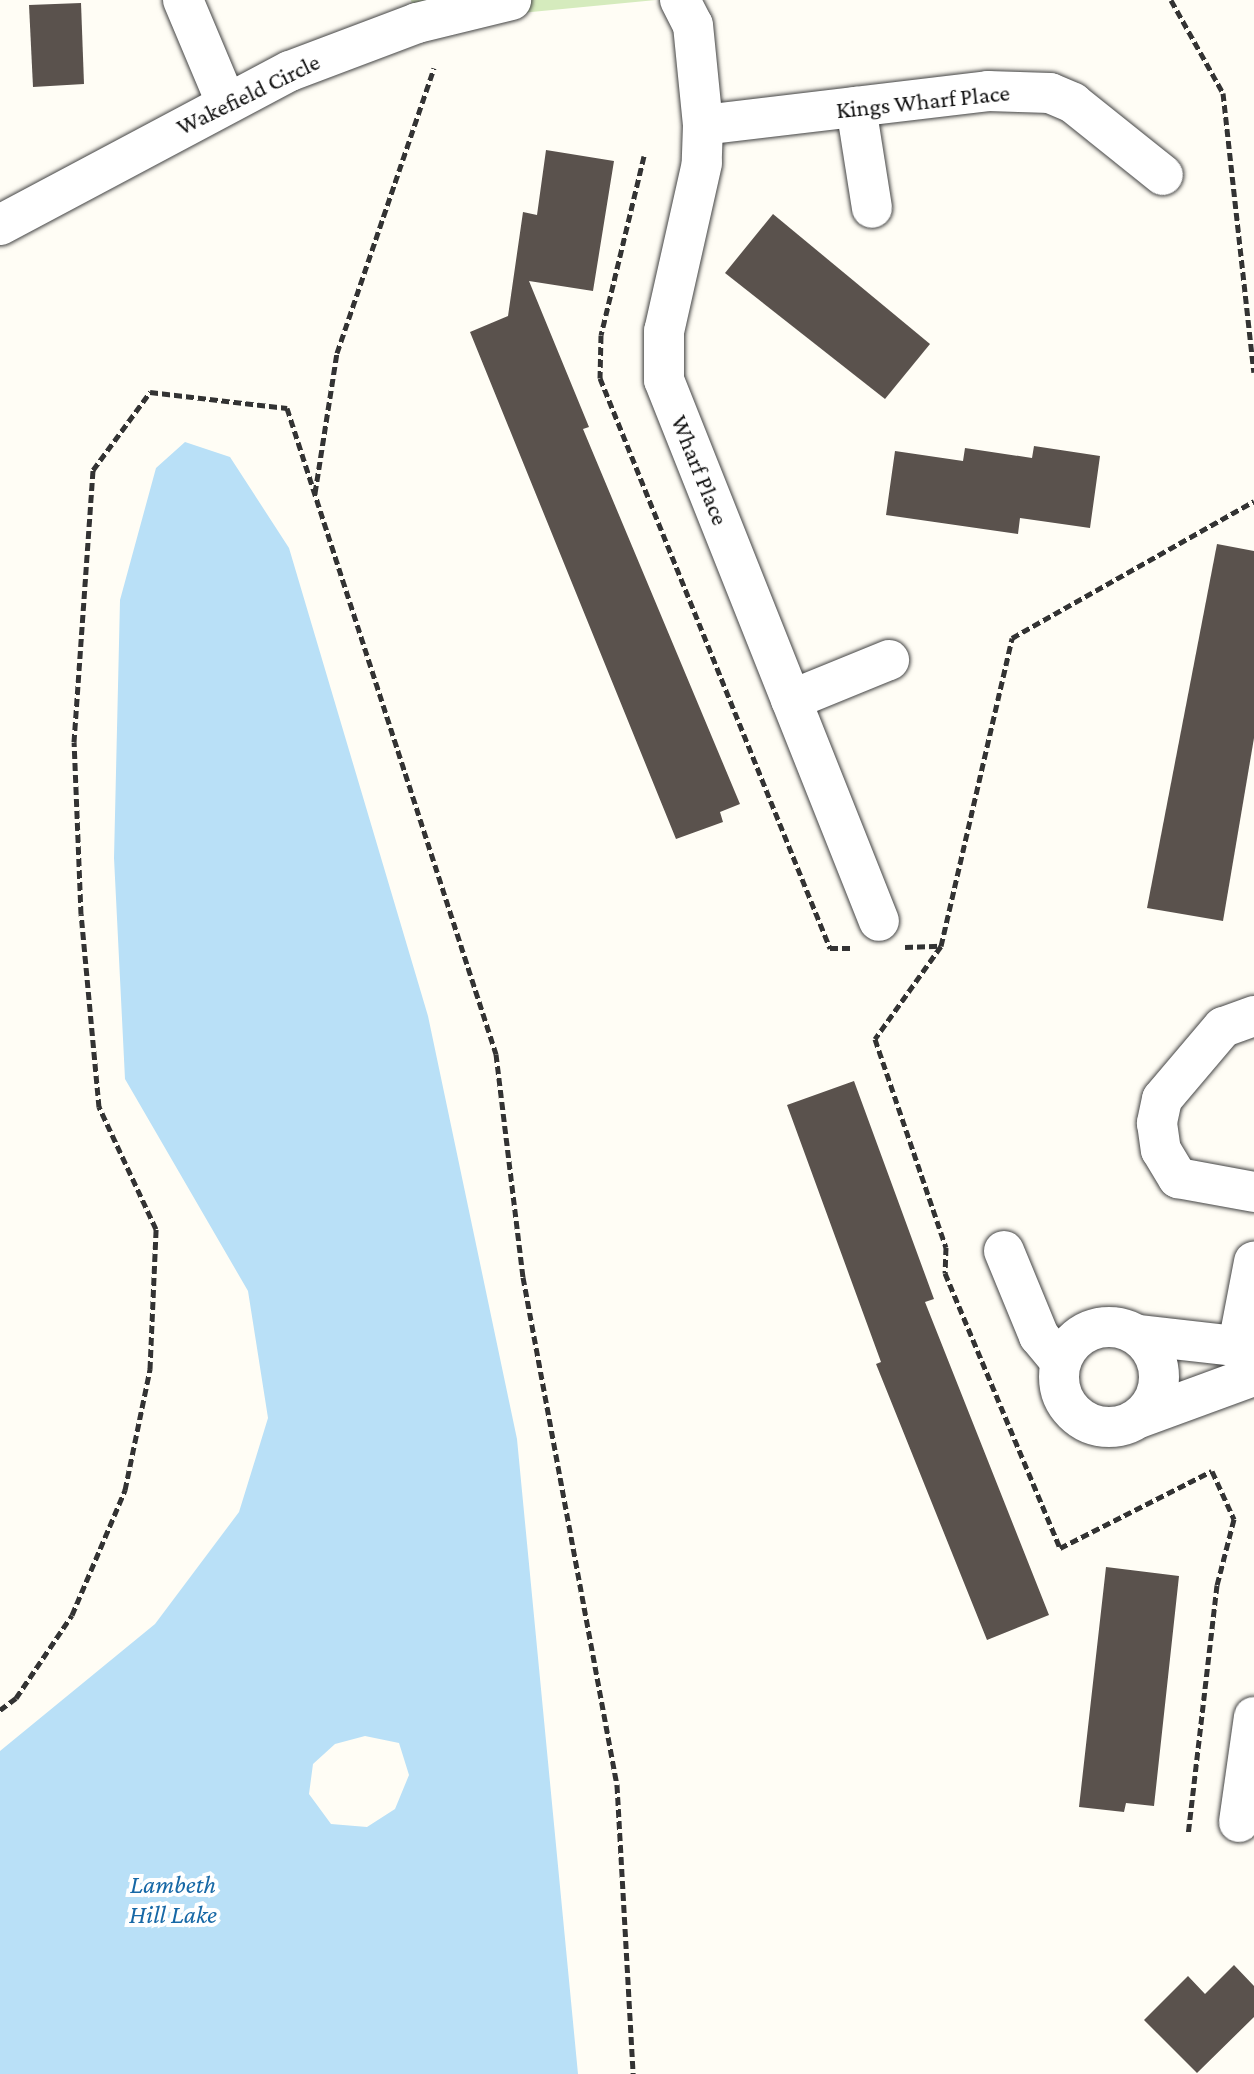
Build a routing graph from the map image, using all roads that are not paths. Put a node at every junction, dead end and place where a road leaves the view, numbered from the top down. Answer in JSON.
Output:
{"nodes":[{"id":1,"x":183,"y":0,"type":"edge"},
{"id":2,"x":511,"y":0,"type":"edge"},
{"id":3,"x":680,"y":0,"type":"edge"},
{"id":4,"x":225,"y":100,"type":"junction"},
{"id":5,"x":856,"y":107,"type":"junction"},
{"id":6,"x":703,"y":125,"type":"junction"},
{"id":7,"x":1163,"y":175,"type":"dead end"},
{"id":8,"x":872,"y":208,"type":"dead end"},
{"id":9,"x":0,"y":225,"type":"edge"},
{"id":10,"x":889,"y":660,"type":"dead end"},
{"id":11,"x":791,"y":700,"type":"junction"},
{"id":12,"x":878,"y":938,"type":"road end"},
{"id":13,"x":1254,"y":1016,"type":"edge"},
{"id":14,"x":1254,"y":1192,"type":"edge"},
{"id":15,"x":1004,"y":1251,"type":"dead end"},
{"id":16,"x":1254,"y":1262,"type":"edge"},
{"id":17,"x":1138,"y":1335,"type":"junction"},
{"id":18,"x":1249,"y":1357,"type":"edge"},
{"id":19,"x":1060,"y":1361,"type":"junction"},
{"id":20,"x":1139,"y":1418,"type":"junction"},
{"id":21,"x":1254,"y":1717,"type":"edge"},
{"id":22,"x":1239,"y":1822,"type":"dead end"}],
"edges":[{"from":1,"to":4,"type":"street"},
{"from":2,"to":4,"type":"street","name":"Wakefield Circle"},
{"from":3,"to":6,"type":"street","name":"Wharf Place"},
{"from":4,"to":9,"type":"street","name":"Wakefield Circle"},
{"from":5,"to":6,"type":"street","name":"Kings Wharf Place"},
{"from":5,"to":7,"type":"street","name":"Kings Wharf Place"},
{"from":5,"to":8,"type":"street"},
{"from":6,"to":11,"type":"street","name":"Wharf Place"},
{"from":10,"to":11,"type":"street"},
{"from":11,"to":12,"type":"street","name":"Wharf Place"},
{"from":13,"to":14,"type":"street"},
{"from":15,"to":19,"type":"street"},
{"from":16,"to":18,"type":"street"},
{"from":17,"to":18,"type":"street"},
{"from":17,"to":19,"type":"street"},
{"from":17,"to":20,"type":"street"},
{"from":18,"to":20,"type":"street"},
{"from":19,"to":20,"type":"street"},
{"from":21,"to":22,"type":"street"}]}
